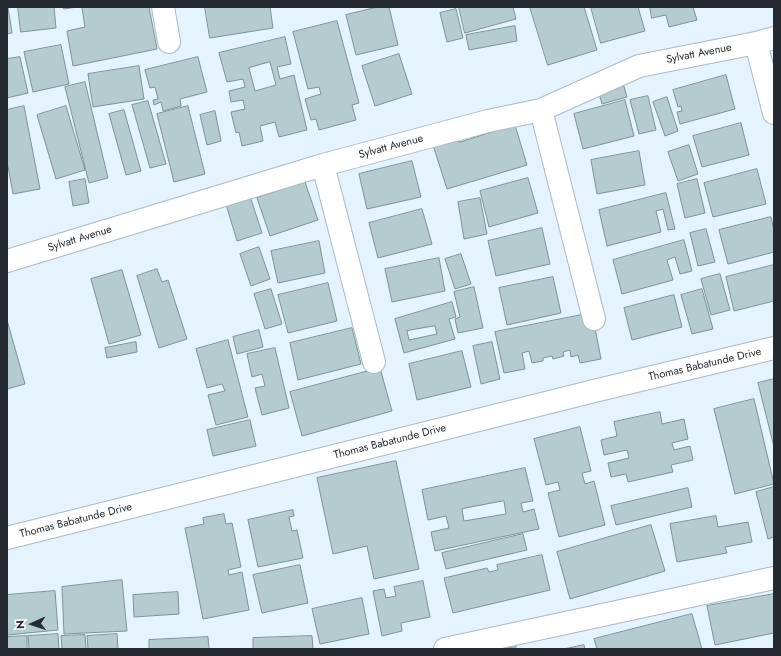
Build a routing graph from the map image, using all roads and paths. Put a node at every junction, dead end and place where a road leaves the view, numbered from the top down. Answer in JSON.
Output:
{"nodes":[{"id":1,"x":163,"y":7,"type":"edge"},
{"id":2,"x":765,"y":40,"type":"edge"},
{"id":3,"x":169,"y":42,"type":"dead end"},
{"id":4,"x":541,"y":110,"type":"junction"},
{"id":5,"x":774,"y":113,"type":"edge"},
{"id":6,"x":323,"y":165,"type":"junction"},
{"id":7,"x":7,"y":261,"type":"edge"},
{"id":8,"x":594,"y":320,"type":"dead end"},
{"id":9,"x":774,"y":348,"type":"edge"},
{"id":10,"x":374,"y":362,"type":"dead end"},
{"id":11,"x":7,"y":538,"type":"edge"},
{"id":12,"x":774,"y":578,"type":"edge"},
{"id":13,"x":445,"y":649,"type":"edge"}],
"edges":[{"from":1,"to":3,"type":"street"},
{"from":2,"to":4,"type":"street","name":"Sylvatt Avenue"},
{"from":2,"to":5,"type":"street"},
{"from":4,"to":6,"type":"street","name":"Sylvatt Avenue"},
{"from":4,"to":8,"type":"street"},
{"from":6,"to":7,"type":"street","name":"Sylvatt Avenue"},
{"from":6,"to":10,"type":"street"},
{"from":9,"to":11,"type":"street","name":"Thomas Babatunde Drive"},
{"from":12,"to":13,"type":"street"}]}
